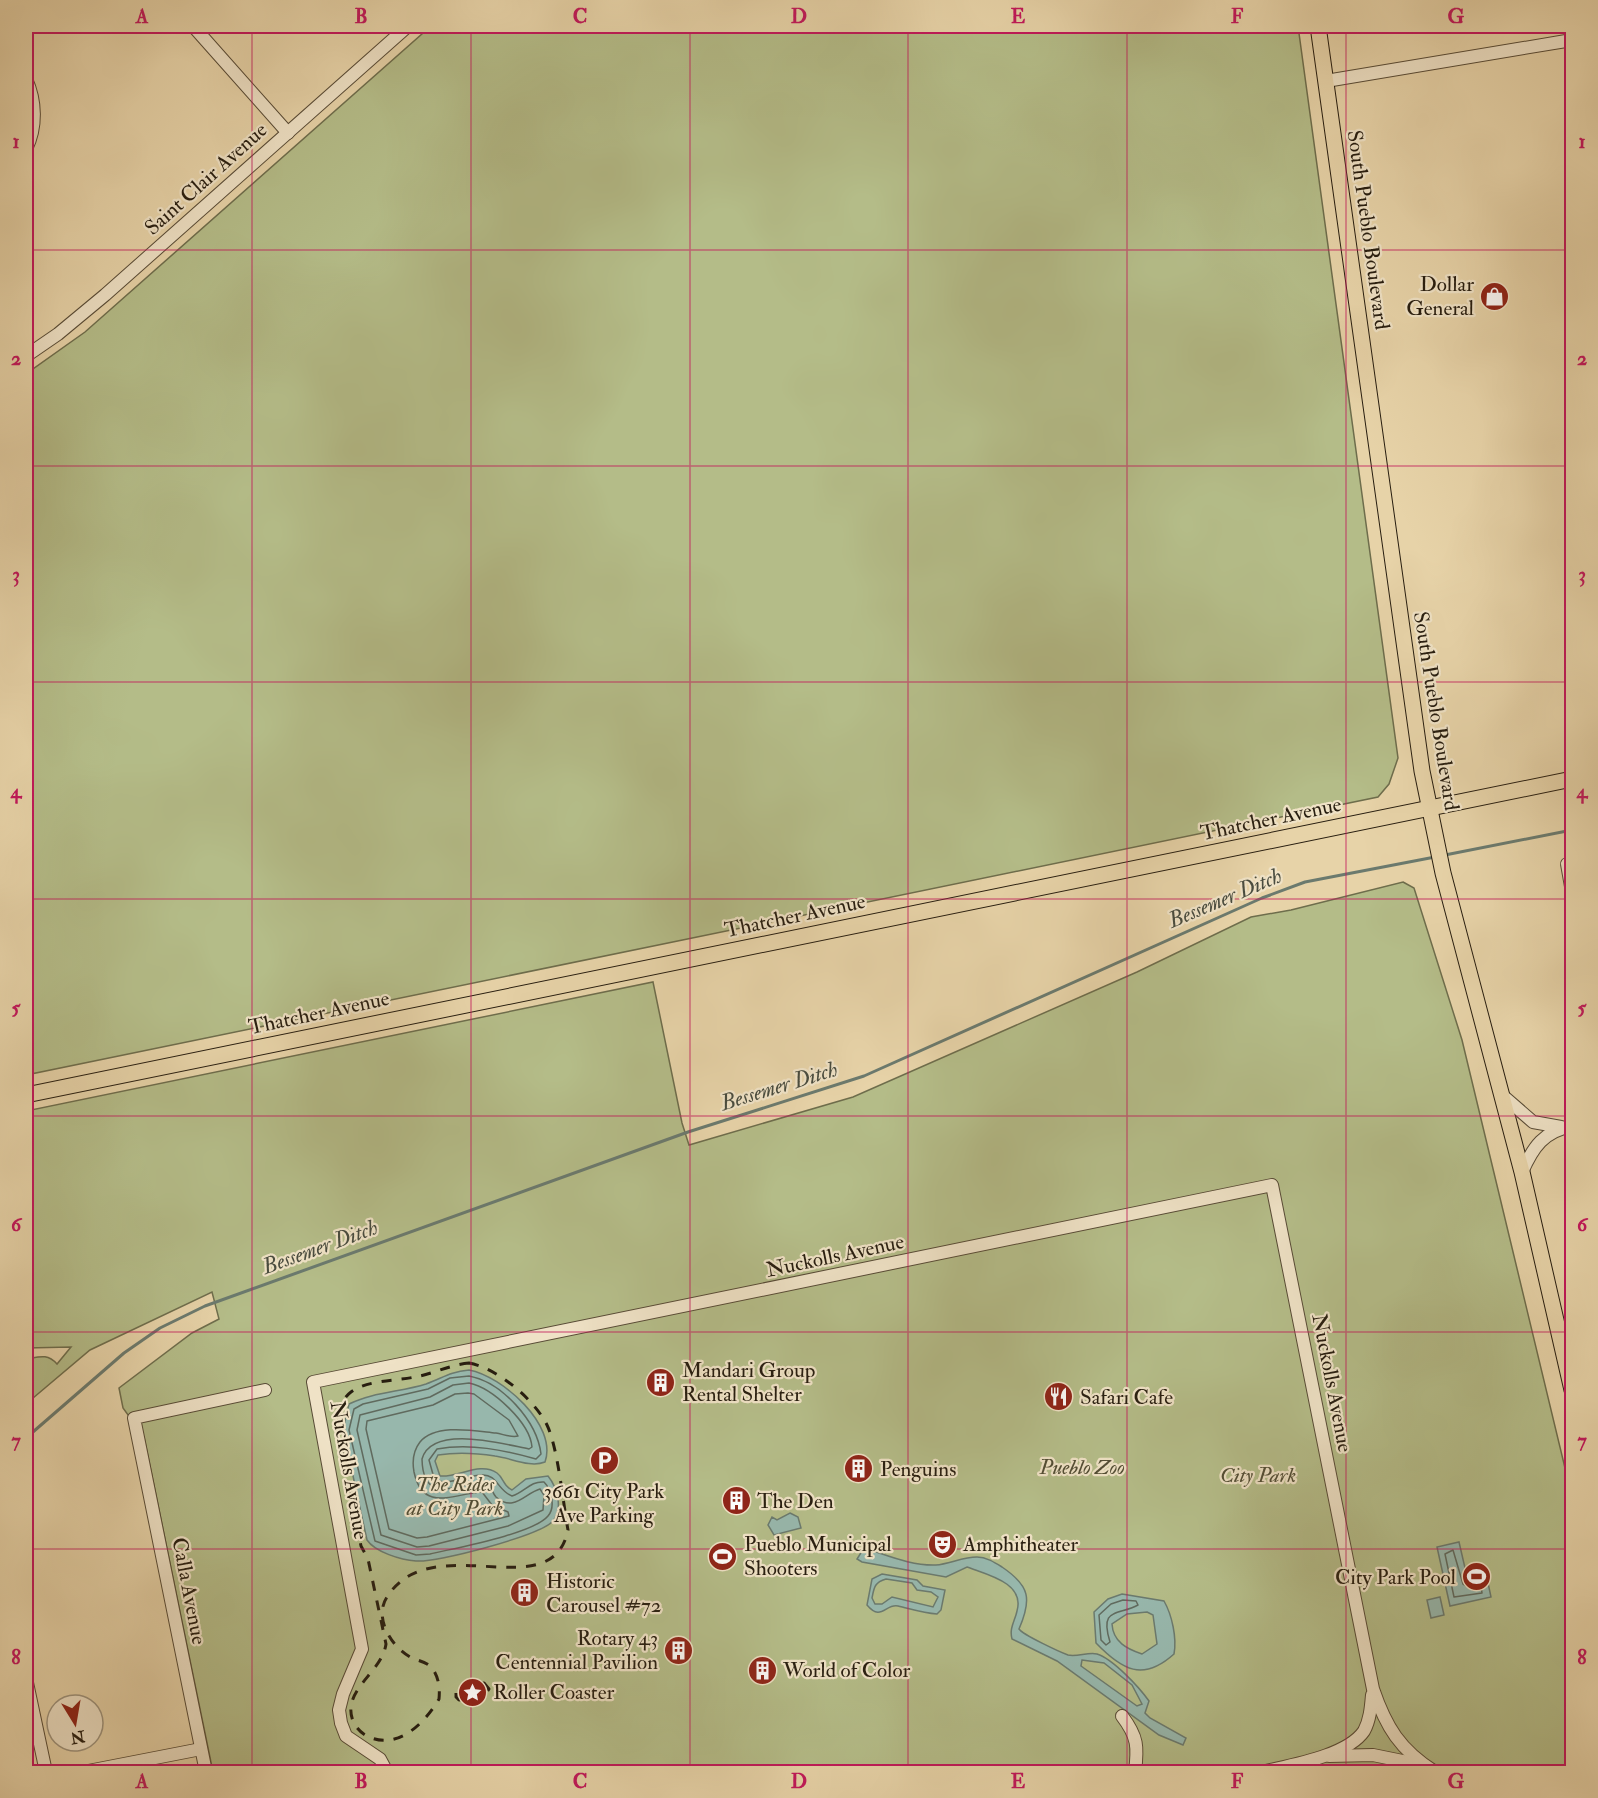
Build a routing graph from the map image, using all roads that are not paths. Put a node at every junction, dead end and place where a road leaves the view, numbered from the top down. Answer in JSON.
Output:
{"nodes":[{"id":1,"x":193,"y":26,"type":"edge"},
{"id":2,"x":408,"y":26,"type":"edge"},
{"id":3,"x":1318,"y":26,"type":"edge"},
{"id":4,"x":1572,"y":40,"type":"edge"},
{"id":5,"x":26,"y":79,"type":"edge"},
{"id":6,"x":1326,"y":81,"type":"junction"},
{"id":7,"x":288,"y":133,"type":"junction"},
{"id":8,"x":26,"y":149,"type":"edge"},
{"id":9,"x":26,"y":356,"type":"edge"},
{"id":10,"x":1572,"y":779,"type":"edge"},
{"id":11,"x":1429,"y":808,"type":"junction"},
{"id":12,"x":1570,"y":864,"type":"edge"},
{"id":13,"x":1572,"y":892,"type":"edge"},
{"id":14,"x":26,"y":1095,"type":"edge"},
{"id":15,"x":1502,"y":1095,"type":"junction"},
{"id":16,"x":1567,"y":1126,"type":"edge"},
{"id":17,"x":1522,"y":1172,"type":"junction"},
{"id":18,"x":265,"y":1390,"type":"dead end"},
{"id":19,"x":1572,"y":1390,"type":"edge"},
{"id":20,"x":26,"y":1678,"type":"edge"},
{"id":21,"x":1373,"y":1689,"type":"junction"},
{"id":22,"x":1122,"y":1716,"type":"dead end"},
{"id":23,"x":201,"y":1749,"type":"junction"},
{"id":24,"x":1322,"y":1757,"type":"junction"},
{"id":25,"x":1430,"y":1769,"type":"edge"},
{"id":26,"x":45,"y":1773,"type":"edge"},
{"id":27,"x":83,"y":1773,"type":"edge"},
{"id":28,"x":206,"y":1773,"type":"edge"},
{"id":29,"x":387,"y":1773,"type":"edge"},
{"id":30,"x":1135,"y":1773,"type":"edge"},
{"id":31,"x":1263,"y":1773,"type":"edge"}],
"edges":[{"from":1,"to":7,"type":"street"},
{"from":2,"to":7,"type":"street","name":"Saint Clair Avenue"},
{"from":3,"to":6,"type":"main road","name":"South Pueblo Boulevard"},
{"from":4,"to":6,"type":"street"},
{"from":5,"to":8,"type":"street"},
{"from":6,"to":11,"type":"main road","name":"South Pueblo Boulevard"},
{"from":7,"to":9,"type":"street","name":"Saint Clair Avenue"},
{"from":10,"to":11,"type":"main road","name":"Thatcher Avenue"},
{"from":11,"to":14,"type":"main road","name":"Thatcher Avenue"},
{"from":11,"to":15,"type":"main road","name":"South Pueblo Boulevard"},
{"from":12,"to":13,"type":"street"},
{"from":15,"to":16,"type":"street"},
{"from":15,"to":17,"type":"main road","name":"South Pueblo Boulevard"},
{"from":16,"to":17,"type":"street"},
{"from":17,"to":19,"type":"main road","name":"South Pueblo Boulevard"},
{"from":18,"to":23,"type":"street","name":"Calla Avenue"},
{"from":20,"to":26,"type":"street"},
{"from":21,"to":24,"type":"street"},
{"from":21,"to":25,"type":"street"},
{"from":21,"to":29,"type":"street","name":"Nuckolls Avenue"},
{"from":22,"to":30,"type":"street"},
{"from":23,"to":27,"type":"street"},
{"from":23,"to":28,"type":"street","name":"Calla Avenue"},
{"from":24,"to":25,"type":"street"},
{"from":24,"to":31,"type":"street"}]}
